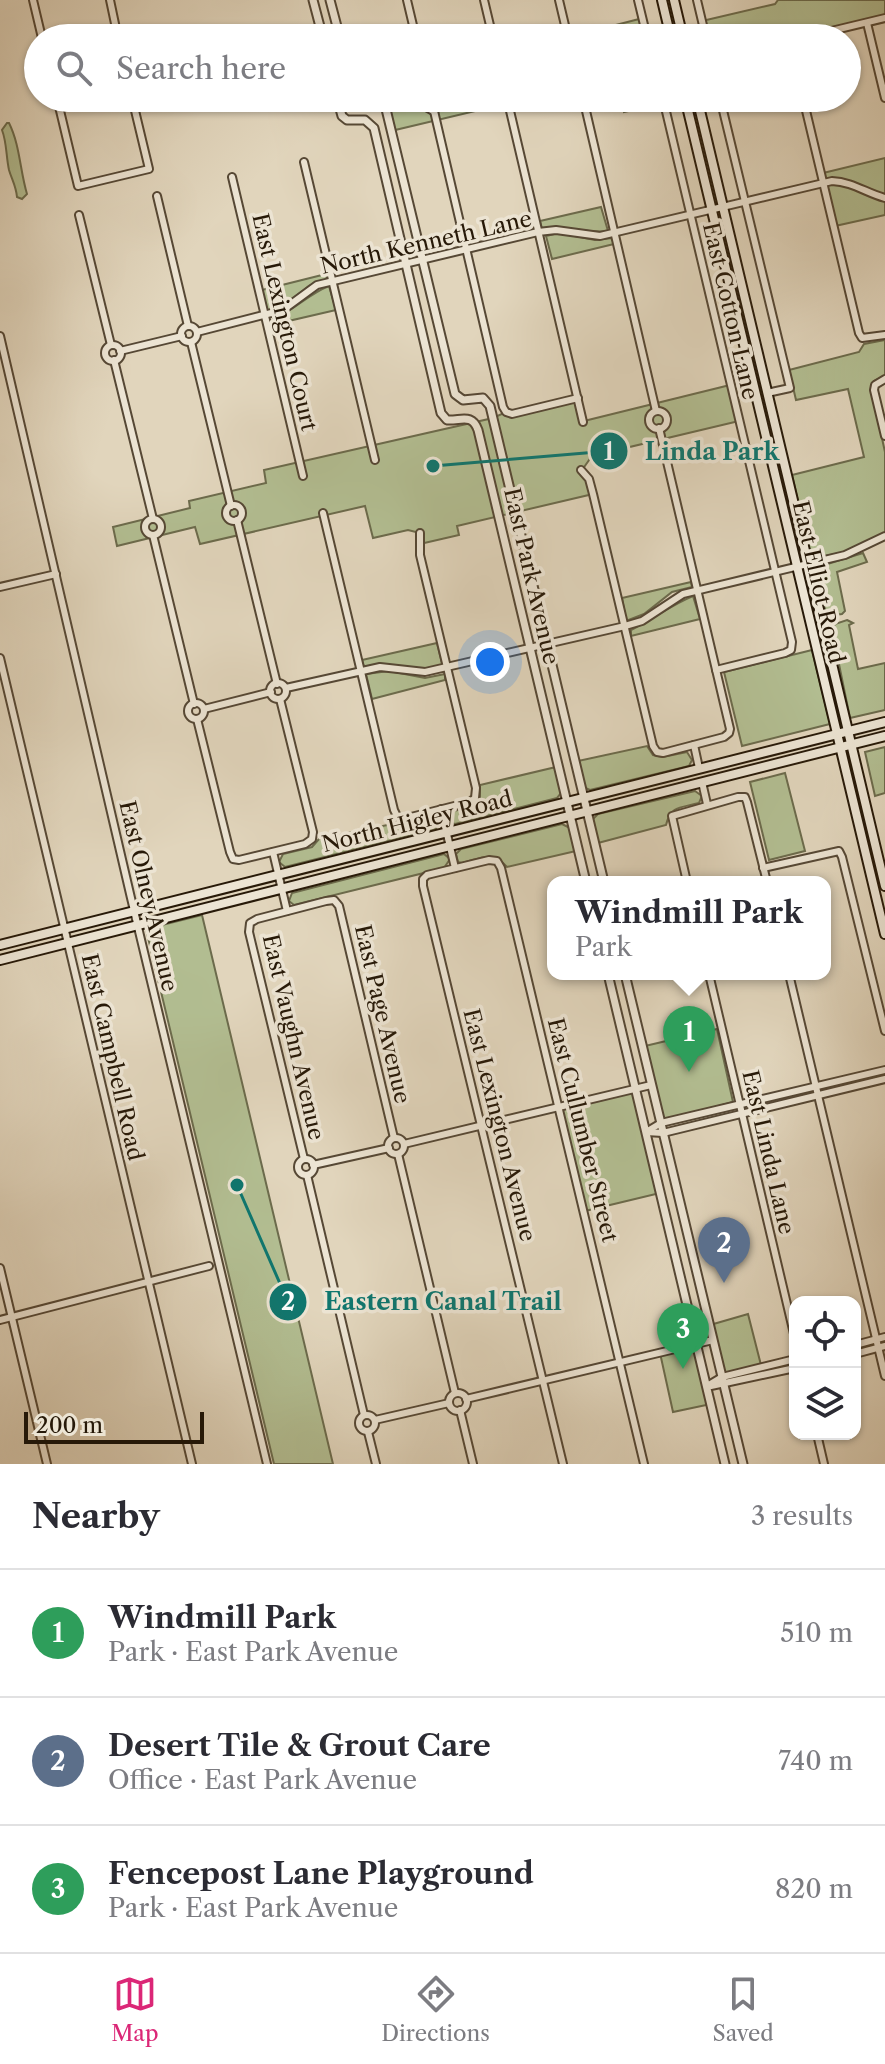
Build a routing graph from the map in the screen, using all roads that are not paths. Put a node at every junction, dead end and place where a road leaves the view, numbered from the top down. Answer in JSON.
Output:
{"nodes":[{"id":1,"x":33,"y":0,"type":"edge"},
{"id":2,"x":110,"y":0,"type":"edge"},
{"id":3,"x":313,"y":0,"type":"edge"},
{"id":4,"x":330,"y":0,"type":"edge"},
{"id":5,"x":407,"y":0,"type":"edge"},
{"id":6,"x":484,"y":0,"type":"edge"},
{"id":7,"x":559,"y":0,"type":"edge"},
{"id":8,"x":638,"y":0,"type":"edge"},
{"id":9,"x":662,"y":0,"type":"edge"},
{"id":10,"x":674,"y":0,"type":"edge"},
{"id":11,"x":697,"y":0,"type":"edge"},
{"id":12,"x":885,"y":18,"type":"edge"},
{"id":13,"x":867,"y":23,"type":"junction"},
{"id":14,"x":39,"y":24,"type":"edge"},
{"id":15,"x":115,"y":24,"type":"edge"},
{"id":16,"x":319,"y":24,"type":"edge"},
{"id":17,"x":336,"y":24,"type":"edge"},
{"id":18,"x":413,"y":24,"type":"edge"},
{"id":19,"x":490,"y":24,"type":"edge"},
{"id":20,"x":565,"y":24,"type":"edge"},
{"id":21,"x":644,"y":24,"type":"edge"},
{"id":22,"x":668,"y":24,"type":"edge"},
{"id":23,"x":680,"y":24,"type":"edge"},
{"id":24,"x":703,"y":24,"type":"edge"},
{"id":25,"x":861,"y":24,"type":"edge"},
{"id":26,"x":885,"y":98,"type":"edge"},
{"id":27,"x":60,"y":112,"type":"edge"},
{"id":28,"x":135,"y":112,"type":"edge"},
{"id":29,"x":341,"y":112,"type":"edge"},
{"id":30,"x":387,"y":112,"type":"edge"},
{"id":31,"x":434,"y":112,"type":"edge"},
{"id":32,"x":510,"y":112,"type":"edge"},
{"id":33,"x":586,"y":112,"type":"edge"},
{"id":34,"x":666,"y":112,"type":"edge"},
{"id":35,"x":689,"y":112,"type":"edge"},
{"id":36,"x":700,"y":112,"type":"edge"},
{"id":37,"x":723,"y":112,"type":"edge"},
{"id":38,"x":806,"y":112,"type":"edge"},
{"id":39,"x":304,"y":162,"type":"dead end"},
{"id":40,"x":232,"y":177,"type":"dead end"},
{"id":41,"x":823,"y":182,"type":"junction"},
{"id":42,"x":157,"y":196,"type":"dead end"},
{"id":43,"x":885,"y":198,"type":"edge"},
{"id":44,"x":745,"y":201,"type":"junction"},
{"id":45,"x":717,"y":208,"type":"junction"},
{"id":46,"x":79,"y":215,"type":"dead end"},
{"id":47,"x":690,"y":215,"type":"junction"},
{"id":48,"x":538,"y":232,"type":"junction"},
{"id":49,"x":615,"y":233,"type":"junction"},
{"id":50,"x":467,"y":250,"type":"junction"},
{"id":51,"x":422,"y":260,"type":"junction"},
{"id":52,"x":406,"y":264,"type":"junction"},
{"id":53,"x":333,"y":281,"type":"junction"},
{"id":54,"x":265,"y":316,"type":"junction"},
{"id":55,"x":188,"y":326,"type":"junction"},
{"id":56,"x":197,"y":332,"type":"junction"},
{"id":57,"x":885,"y":335,"type":"edge"},
{"id":58,"x":0,"y":336,"type":"edge"},
{"id":59,"x":182,"y":336,"type":"junction"},
{"id":60,"x":191,"y":342,"type":"junction"},
{"id":61,"x":111,"y":345,"type":"junction"},
{"id":62,"x":120,"y":351,"type":"junction"},
{"id":63,"x":114,"y":360,"type":"junction"},
{"id":64,"x":885,"y":379,"type":"edge"},
{"id":65,"x":767,"y":393,"type":"junction"},
{"id":66,"x":578,"y":398,"type":"junction"},
{"id":67,"x":656,"y":411,"type":"junction"},
{"id":68,"x":583,"y":422,"type":"dead end"},
{"id":69,"x":659,"y":428,"type":"junction"},
{"id":70,"x":885,"y":436,"type":"edge"},
{"id":71,"x":375,"y":460,"type":"dead end"},
{"id":72,"x":581,"y":470,"type":"dead end"},
{"id":73,"x":303,"y":476,"type":"dead end"},
{"id":74,"x":323,"y":513,"type":"dead end"},
{"id":75,"x":420,"y":533,"type":"dead end"},
{"id":76,"x":885,"y":536,"type":"edge"},
{"id":77,"x":808,"y":564,"type":"junction"},
{"id":78,"x":797,"y":567,"type":"junction"},
{"id":79,"x":775,"y":572,"type":"junction"},
{"id":80,"x":56,"y":574,"type":"junction"},
{"id":81,"x":0,"y":587,"type":"edge"},
{"id":82,"x":697,"y":590,"type":"junction"},
{"id":83,"x":625,"y":626,"type":"junction"},
{"id":84,"x":547,"y":645,"type":"junction"},
{"id":85,"x":530,"y":648,"type":"junction"},
{"id":86,"x":0,"y":658,"type":"edge"},
{"id":87,"x":447,"y":668,"type":"junction"},
{"id":88,"x":716,"y":670,"type":"junction"},
{"id":89,"x":361,"y":671,"type":"junction"},
{"id":90,"x":277,"y":684,"type":"junction"},
{"id":91,"x":286,"y":688,"type":"junction"},
{"id":92,"x":271,"y":692,"type":"junction"},
{"id":93,"x":280,"y":699,"type":"junction"},
{"id":94,"x":194,"y":704,"type":"junction"},
{"id":95,"x":204,"y":709,"type":"junction"},
{"id":96,"x":197,"y":719,"type":"junction"},
{"id":97,"x":885,"y":722,"type":"edge"},
{"id":98,"x":843,"y":732,"type":"junction"},
{"id":99,"x":885,"y":736,"type":"edge"},
{"id":100,"x":851,"y":744,"type":"junction"},
{"id":101,"x":694,"y":745,"type":"junction"},
{"id":102,"x":840,"y":747,"type":"junction"},
{"id":103,"x":699,"y":768,"type":"junction"},
{"id":104,"x":702,"y":782,"type":"junction"},
{"id":105,"x":583,"y":798,"type":"junction"},
{"id":106,"x":567,"y":802,"type":"junction"},
{"id":107,"x":707,"y":804,"type":"junction"},
{"id":108,"x":441,"y":809,"type":"junction"},
{"id":109,"x":587,"y":811,"type":"junction"},
{"id":110,"x":570,"y":815,"type":"junction"},
{"id":111,"x":447,"y":832,"type":"junction"},
{"id":112,"x":450,"y":846,"type":"junction"},
{"id":113,"x":273,"y":852,"type":"junction"},
{"id":114,"x":455,"y":868,"type":"junction"},
{"id":115,"x":763,"y":868,"type":"junction"},
{"id":116,"x":278,"y":875,"type":"junction"},
{"id":117,"x":585,"y":876,"type":"edge"},
{"id":118,"x":603,"y":876,"type":"edge"},
{"id":119,"x":686,"y":876,"type":"edge"},
{"id":120,"x":765,"y":876,"type":"edge"},
{"id":121,"x":885,"y":886,"type":"edge"},
{"id":122,"x":282,"y":889,"type":"junction"},
{"id":123,"x":134,"y":911,"type":"junction"},
{"id":124,"x":287,"y":911,"type":"junction"},
{"id":125,"x":138,"y":925,"type":"junction"},
{"id":126,"x":64,"y":929,"type":"junction"},
{"id":127,"x":885,"y":934,"type":"edge"},
{"id":128,"x":67,"y":943,"type":"junction"},
{"id":129,"x":0,"y":945,"type":"edge"},
{"id":130,"x":0,"y":960,"type":"edge"},
{"id":131,"x":609,"y":980,"type":"edge"},
{"id":132,"x":626,"y":980,"type":"edge"},
{"id":133,"x":710,"y":980,"type":"edge"},
{"id":134,"x":790,"y":980,"type":"edge"},
{"id":135,"x":885,"y":1031,"type":"edge"},
{"id":136,"x":885,"y":1070,"type":"edge"},
{"id":137,"x":885,"y":1079,"type":"edge"},
{"id":138,"x":651,"y":1085,"type":"junction"},
{"id":139,"x":816,"y":1087,"type":"junction"},
{"id":140,"x":636,"y":1089,"type":"junction"},
{"id":141,"x":818,"y":1095,"type":"junction"},
{"id":142,"x":740,"y":1105,"type":"junction"},
{"id":143,"x":559,"y":1107,"type":"junction"},
{"id":144,"x":742,"y":1113,"type":"junction"},
{"id":145,"x":661,"y":1123,"type":"junction"},
{"id":146,"x":482,"y":1125,"type":"junction"},
{"id":147,"x":646,"y":1132,"type":"junction"},
{"id":148,"x":663,"y":1133,"type":"junction"},
{"id":149,"x":394,"y":1138,"type":"junction"},
{"id":150,"x":404,"y":1144,"type":"junction"},
{"id":151,"x":389,"y":1148,"type":"junction"},
{"id":152,"x":398,"y":1154,"type":"junction"},
{"id":153,"x":304,"y":1159,"type":"junction"},
{"id":154,"x":313,"y":1165,"type":"junction"},
{"id":155,"x":307,"y":1175,"type":"junction"},
{"id":156,"x":209,"y":1266,"type":"dead end"},
{"id":157,"x":0,"y":1268,"type":"edge"},
{"id":158,"x":148,"y":1282,"type":"junction"},
{"id":159,"x":789,"y":1313,"type":"edge"},
{"id":160,"x":11,"y":1317,"type":"junction"},
{"id":161,"x":0,"y":1320,"type":"edge"},
{"id":162,"x":885,"y":1337,"type":"edge"},
{"id":163,"x":713,"y":1340,"type":"junction"},
{"id":164,"x":696,"y":1344,"type":"junction"},
{"id":165,"x":879,"y":1344,"type":"edge"},
{"id":166,"x":789,"y":1361,"type":"edge"},
{"id":167,"x":620,"y":1362,"type":"junction"},
{"id":168,"x":789,"y":1369,"type":"edge"},
{"id":169,"x":885,"y":1376,"type":"edge"},
{"id":170,"x":543,"y":1381,"type":"junction"},
{"id":171,"x":723,"y":1381,"type":"junction"},
{"id":172,"x":707,"y":1386,"type":"junction"},
{"id":173,"x":455,"y":1393,"type":"junction"},
{"id":174,"x":466,"y":1399,"type":"junction"},
{"id":175,"x":449,"y":1403,"type":"junction"},
{"id":176,"x":460,"y":1410,"type":"junction"},
{"id":177,"x":364,"y":1415,"type":"junction"},
{"id":178,"x":375,"y":1420,"type":"junction"},
{"id":179,"x":368,"y":1432,"type":"junction"},
{"id":180,"x":818,"y":1440,"type":"edge"},
{"id":181,"x":47,"y":1464,"type":"edge"},
{"id":182,"x":192,"y":1464,"type":"edge"},
{"id":183,"x":267,"y":1464,"type":"edge"},
{"id":184,"x":376,"y":1464,"type":"edge"},
{"id":185,"x":473,"y":1464,"type":"edge"},
{"id":186,"x":563,"y":1464,"type":"edge"},
{"id":187,"x":644,"y":1464,"type":"edge"},
{"id":188,"x":725,"y":1464,"type":"edge"},
{"id":189,"x":743,"y":1464,"type":"edge"},
{"id":190,"x":824,"y":1464,"type":"edge"}],
"edges":[{"from":1,"to":14,"type":"street"},
{"from":2,"to":15,"type":"street"},
{"from":3,"to":16,"type":"street"},
{"from":4,"to":17,"type":"street"},
{"from":5,"to":18,"type":"street"},
{"from":6,"to":19,"type":"street"},
{"from":7,"to":20,"type":"street"},
{"from":8,"to":21,"type":"street"},
{"from":9,"to":22,"type":"main road"},
{"from":10,"to":23,"type":"main road"},
{"from":11,"to":24,"type":"street"},
{"from":12,"to":13,"type":"street"},
{"from":13,"to":25,"type":"street"},
{"from":13,"to":26,"type":"street"},
{"from":27,"to":28,"type":"street"},
{"from":29,"to":52,"type":"street","name":"East Park Avenue"},
{"from":30,"to":51,"type":"street","name":"East Park Avenue"},
{"from":31,"to":50,"type":"street"},
{"from":32,"to":48,"type":"street"},
{"from":33,"to":49,"type":"street"},
{"from":34,"to":47,"type":"street","name":"East Cotton Lane"},
{"from":35,"to":45,"type":"main road","name":"East Elliot Road"},
{"from":36,"to":45,"type":"main road","name":"East Elliot Road"},
{"from":37,"to":44,"type":"street"},
{"from":38,"to":41,"type":"street"},
{"from":39,"to":53,"type":"street"},
{"from":40,"to":54,"type":"street","name":"East Lexington Court"},
{"from":41,"to":43,"type":"street"},
{"from":41,"to":44,"type":"street","name":"North Kenneth Lane"},
{"from":41,"to":57,"type":"street"},
{"from":42,"to":55,"type":"street"},
{"from":44,"to":45,"type":"street","name":"North Kenneth Lane"},
{"from":44,"to":65,"type":"street"},
{"from":45,"to":47,"type":"street","name":"North Kenneth Lane"},
{"from":45,"to":65,"type":"main road","name":"East Elliot Road"},
{"from":45,"to":78,"type":"main road","name":"East Elliot Road"},
{"from":46,"to":61,"type":"street"},
{"from":47,"to":49,"type":"street","name":"North Kenneth Lane"},
{"from":47,"to":79,"type":"street","name":"East Cotton Lane"},
{"from":48,"to":49,"type":"street","name":"North Kenneth Lane"},
{"from":48,"to":50,"type":"street","name":"North Kenneth Lane"},
{"from":48,"to":66,"type":"street"},
{"from":49,"to":67,"type":"street"},
{"from":50,"to":51,"type":"street","name":"North Kenneth Lane"},
{"from":50,"to":66,"type":"street"},
{"from":51,"to":52,"type":"street","name":"North Kenneth Lane"},
{"from":51,"to":84,"type":"street","name":"East Park Avenue"},
{"from":52,"to":53,"type":"street","name":"North Kenneth Lane"},
{"from":52,"to":85,"type":"street","name":"East Park Avenue"},
{"from":53,"to":54,"type":"street","name":"North Kenneth Lane"},
{"from":53,"to":71,"type":"street"},
{"from":54,"to":56,"type":"street","name":"North Kenneth Lane"},
{"from":54,"to":73,"type":"street","name":"East Lexington Court"},
{"from":55,"to":56,"type":"street"},
{"from":55,"to":59,"type":"street"},
{"from":56,"to":60,"type":"street"},
{"from":58,"to":80,"type":"street","name":"East Olney Avenue"},
{"from":59,"to":60,"type":"street"},
{"from":59,"to":62,"type":"street"},
{"from":60,"to":90,"type":"street"},
{"from":61,"to":62,"type":"street"},
{"from":61,"to":63,"type":"street"},
{"from":62,"to":63,"type":"street"},
{"from":63,"to":94,"type":"street"},
{"from":64,"to":70,"type":"street"},
{"from":65,"to":77,"type":"main road","name":"East Elliot Road"},
{"from":66,"to":68,"type":"street"},
{"from":67,"to":69,"type":"street"},
{"from":67,"to":69,"type":"street"},
{"from":69,"to":82,"type":"street"},
{"from":72,"to":83,"type":"street"},
{"from":74,"to":89,"type":"street"},
{"from":75,"to":87,"type":"street"},
{"from":76,"to":77,"type":"street"},
{"from":77,"to":78,"type":"street"},
{"from":77,"to":98,"type":"main road","name":"East Elliot Road"},
{"from":78,"to":79,"type":"street"},
{"from":78,"to":98,"type":"main road","name":"East Elliot Road"},
{"from":79,"to":82,"type":"street"},
{"from":79,"to":88,"type":"street","name":"East Cotton Lane"},
{"from":80,"to":81,"type":"street"},
{"from":80,"to":123,"type":"street","name":"East Olney Avenue"},
{"from":82,"to":83,"type":"street"},
{"from":82,"to":88,"type":"street"},
{"from":83,"to":84,"type":"street"},
{"from":83,"to":101,"type":"street"},
{"from":84,"to":85,"type":"street"},
{"from":84,"to":105,"type":"street","name":"East Park Avenue"},
{"from":85,"to":87,"type":"street"},
{"from":85,"to":106,"type":"street","name":"East Park Avenue"},
{"from":86,"to":126,"type":"street","name":"East Campbell Road"},
{"from":87,"to":89,"type":"street"},
{"from":87,"to":108,"type":"street"},
{"from":88,"to":101,"type":"street"},
{"from":89,"to":91,"type":"street"},
{"from":89,"to":108,"type":"street"},
{"from":90,"to":91,"type":"street"},
{"from":90,"to":92,"type":"street"},
{"from":91,"to":93,"type":"street"},
{"from":92,"to":93,"type":"street"},
{"from":92,"to":95,"type":"street"},
{"from":93,"to":113,"type":"street"},
{"from":94,"to":95,"type":"street"},
{"from":94,"to":96,"type":"street"},
{"from":95,"to":96,"type":"street"},
{"from":96,"to":113,"type":"street"},
{"from":97,"to":98,"type":"main road","name":"North Higley Road"},
{"from":98,"to":100,"type":"main road","name":"East Elliot Road"},
{"from":98,"to":102,"type":"main road","name":"East Elliot Road"},
{"from":98,"to":103,"type":"main road","name":"North Higley Road"},
{"from":99,"to":100,"type":"main road","name":"North Higley Road"},
{"from":100,"to":102,"type":"main road","name":"North Higley Road"},
{"from":100,"to":121,"type":"main road","name":"East Elliot Road"},
{"from":101,"to":103,"type":"street"},
{"from":102,"to":104,"type":"main road","name":"North Higley Road"},
{"from":102,"to":127,"type":"main road","name":"East Elliot Road"},
{"from":103,"to":105,"type":"main road","name":"North Higley Road"},
{"from":104,"to":107,"type":"street"},
{"from":104,"to":109,"type":"main road","name":"North Higley Road"},
{"from":105,"to":106,"type":"main road","name":"North Higley Road"},
{"from":105,"to":109,"type":"street","name":"East Park Avenue"},
{"from":106,"to":110,"type":"street","name":"East Park Avenue"},
{"from":106,"to":111,"type":"main road","name":"North Higley Road"},
{"from":107,"to":115,"type":"street"},
{"from":107,"to":119,"type":"street"},
{"from":108,"to":111,"type":"street"},
{"from":109,"to":110,"type":"main road","name":"North Higley Road"},
{"from":109,"to":118,"type":"street","name":"East Park Avenue"},
{"from":110,"to":112,"type":"main road","name":"North Higley Road"},
{"from":110,"to":117,"type":"street","name":"East Park Avenue"},
{"from":111,"to":112,"type":"street"},
{"from":111,"to":116,"type":"main road","name":"North Higley Road"},
{"from":112,"to":114,"type":"street"},
{"from":112,"to":122,"type":"main road","name":"North Higley Road"},
{"from":113,"to":116,"type":"street"},
{"from":114,"to":143,"type":"street","name":"East Cullumber Street"},
{"from":114,"to":146,"type":"street","name":"East Lexington Avenue"},
{"from":115,"to":120,"type":"street"},
{"from":115,"to":135,"type":"street"},
{"from":116,"to":122,"type":"street"},
{"from":116,"to":123,"type":"main road","name":"North Higley Road"},
{"from":122,"to":124,"type":"street"},
{"from":122,"to":125,"type":"main road","name":"North Higley Road"},
{"from":123,"to":125,"type":"street","name":"East Olney Avenue"},
{"from":123,"to":126,"type":"main road","name":"North Higley Road"},
{"from":124,"to":149,"type":"street","name":"East Page Avenue"},
{"from":124,"to":153,"type":"street","name":"East Vaughn Avenue"},
{"from":125,"to":128,"type":"main road","name":"North Higley Road"},
{"from":125,"to":183,"type":"street","name":"East Olney Avenue"},
{"from":126,"to":128,"type":"street","name":"East Campbell Road"},
{"from":126,"to":129,"type":"main road","name":"North Higley Road"},
{"from":128,"to":130,"type":"main road","name":"North Higley Road"},
{"from":128,"to":158,"type":"street","name":"East Campbell Road"},
{"from":131,"to":140,"type":"street"},
{"from":132,"to":138,"type":"street"},
{"from":133,"to":142,"type":"street","name":"East Linda Lane"},
{"from":134,"to":139,"type":"street"},
{"from":136,"to":139,"type":"street"},
{"from":137,"to":141,"type":"street"},
{"from":138,"to":140,"type":"street"},
{"from":138,"to":145,"type":"street"},
{"from":139,"to":141,"type":"street"},
{"from":139,"to":142,"type":"street"},
{"from":140,"to":143,"type":"street"},
{"from":140,"to":147,"type":"street"},
{"from":141,"to":144,"type":"street"},
{"from":141,"to":165,"type":"street"},
{"from":142,"to":144,"type":"street","name":"East Linda Lane"},
{"from":142,"to":145,"type":"street"},
{"from":143,"to":146,"type":"street"},
{"from":143,"to":167,"type":"street","name":"East Cullumber Street"},
{"from":144,"to":148,"type":"street"},
{"from":144,"to":159,"type":"street","name":"East Linda Lane"},
{"from":145,"to":147,"type":"street"},
{"from":145,"to":148,"type":"street"},
{"from":146,"to":150,"type":"street"},
{"from":146,"to":170,"type":"street","name":"East Lexington Avenue"},
{"from":147,"to":148,"type":"street"},
{"from":147,"to":164,"type":"street"},
{"from":148,"to":163,"type":"street"},
{"from":149,"to":150,"type":"street","name":"East Page Avenue"},
{"from":149,"to":151,"type":"street","name":"East Page Avenue"},
{"from":150,"to":152,"type":"street"},
{"from":151,"to":152,"type":"street"},
{"from":151,"to":154,"type":"street"},
{"from":152,"to":173,"type":"street"},
{"from":153,"to":154,"type":"street","name":"East Vaughn Avenue"},
{"from":153,"to":155,"type":"street","name":"East Vaughn Avenue"},
{"from":154,"to":155,"type":"street","name":"East Vaughn Avenue"},
{"from":155,"to":177,"type":"street","name":"East Vaughn Avenue"},
{"from":156,"to":158,"type":"street"},
{"from":157,"to":160,"type":"street"},
{"from":158,"to":160,"type":"street"},
{"from":158,"to":182,"type":"street","name":"East Campbell Road"},
{"from":160,"to":161,"type":"street"},
{"from":160,"to":181,"type":"street"},
{"from":162,"to":165,"type":"street"},
{"from":163,"to":164,"type":"street"},
{"from":163,"to":171,"type":"street"},
{"from":164,"to":167,"type":"street"},
{"from":164,"to":172,"type":"street"},
{"from":165,"to":169,"type":"street"},
{"from":166,"to":171,"type":"street"},
{"from":167,"to":170,"type":"street"},
{"from":167,"to":187,"type":"street","name":"East Cullumber Street"},
{"from":168,"to":171,"type":"street"},
{"from":170,"to":174,"type":"street"},
{"from":170,"to":186,"type":"street"},
{"from":171,"to":172,"type":"street"},
{"from":171,"to":189,"type":"street"},
{"from":172,"to":188,"type":"street"},
{"from":173,"to":174,"type":"street"},
{"from":173,"to":175,"type":"street"},
{"from":174,"to":176,"type":"street"},
{"from":175,"to":176,"type":"street"},
{"from":175,"to":178,"type":"street"},
{"from":176,"to":185,"type":"street"},
{"from":177,"to":178,"type":"street"},
{"from":177,"to":179,"type":"street","name":"East Vaughn Avenue"},
{"from":178,"to":179,"type":"street"},
{"from":179,"to":184,"type":"street"},
{"from":180,"to":190,"type":"street"}]}
